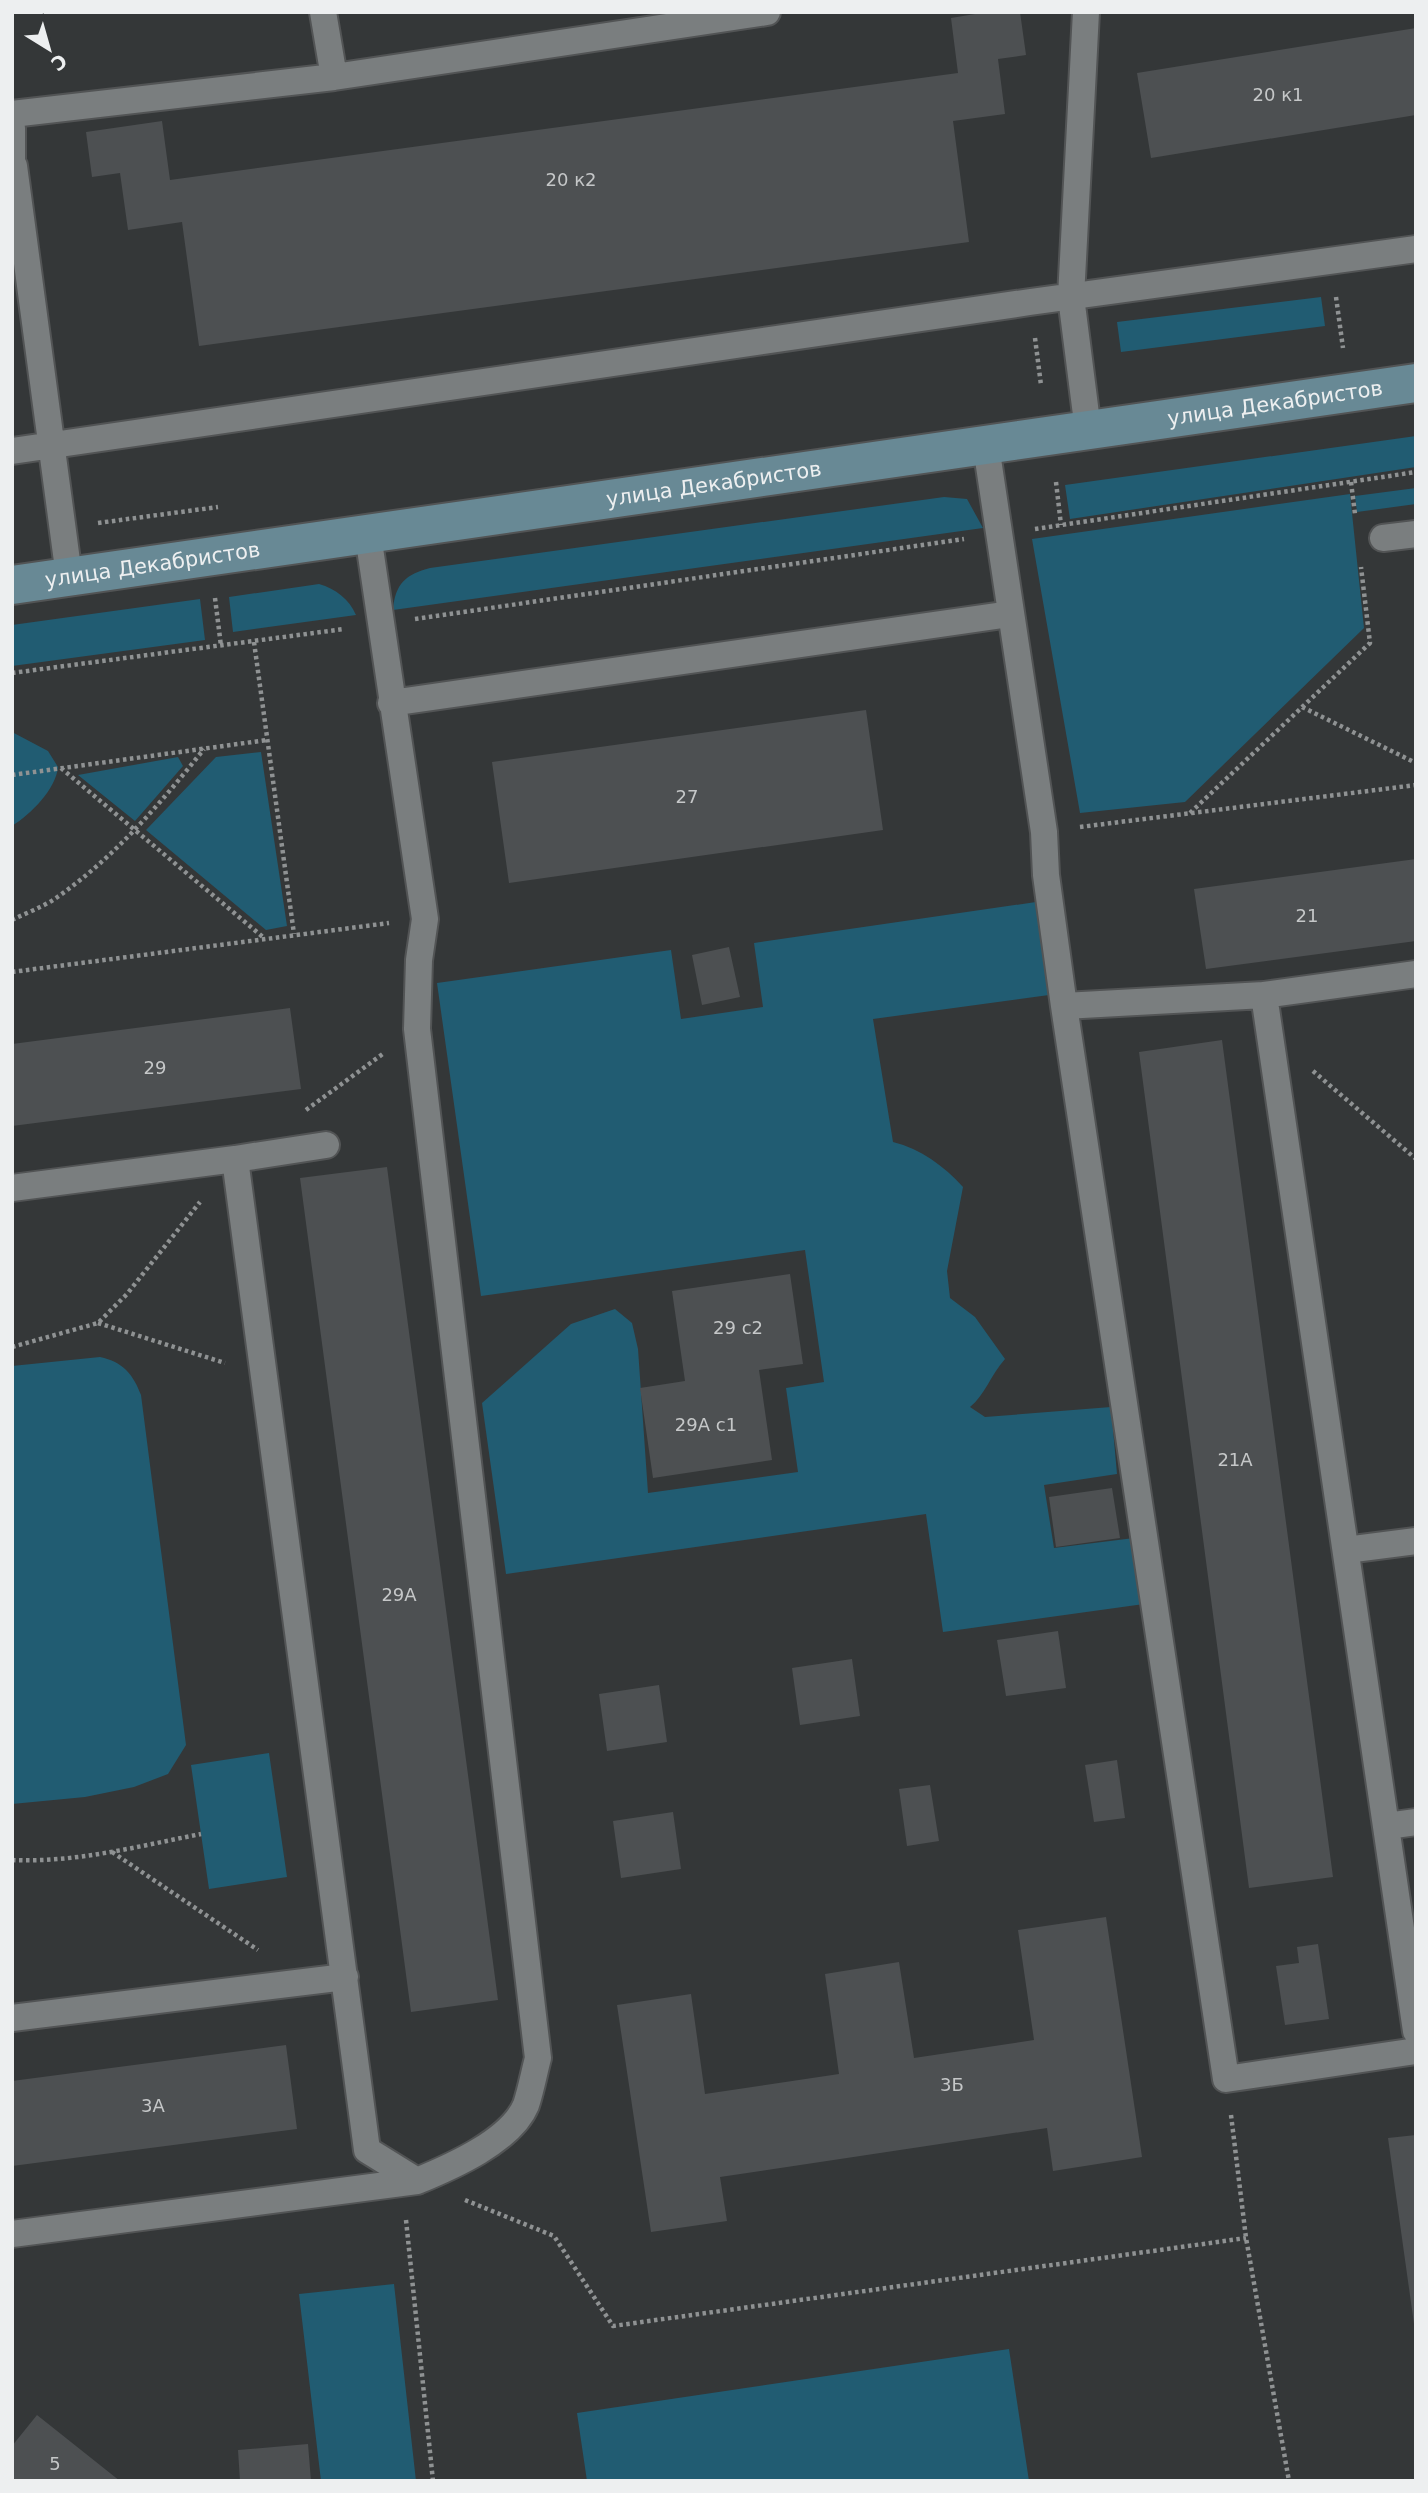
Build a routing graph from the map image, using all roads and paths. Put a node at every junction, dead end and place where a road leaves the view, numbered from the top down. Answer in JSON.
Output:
{"nodes":[{"id":1,"x":323,"y":12,"type":"edge"},
{"id":2,"x":767,"y":12,"type":"edge"},
{"id":3,"x":1086,"y":12,"type":"edge"},
{"id":4,"x":334,"y":77,"type":"junction"},
{"id":5,"x":12,"y":114,"type":"edge"},
{"id":6,"x":12,"y":128,"type":"edge"},
{"id":7,"x":13,"y":166,"type":"edge"},
{"id":8,"x":1416,"y":250,"type":"edge"},
{"id":9,"x":1331,"y":261,"type":"junction"},
{"id":10,"x":1071,"y":297,"type":"junction"},
{"id":11,"x":1030,"y":302,"type":"junction"},
{"id":12,"x":1343,"y":348,"type":"dead end"},
{"id":13,"x":1416,"y":383,"type":"edge"},
{"id":14,"x":1041,"y":385,"type":"dead end"},
{"id":15,"x":1088,"y":430,"type":"junction"},
{"id":16,"x":52,"y":446,"type":"junction"},
{"id":17,"x":986,"y":446,"type":"junction"},
{"id":18,"x":12,"y":451,"type":"edge"},
{"id":19,"x":1416,"y":472,"type":"edge"},
{"id":20,"x":1056,"y":482,"type":"dead end"},
{"id":21,"x":218,"y":506,"type":"dead end"},
{"id":22,"x":1061,"y":525,"type":"junction"},
{"id":23,"x":62,"y":527,"type":"junction"},
{"id":24,"x":1001,"y":534,"type":"junction"},
{"id":25,"x":1416,"y":534,"type":"edge"},
{"id":26,"x":368,"y":535,"type":"junction"},
{"id":27,"x":1383,"y":538,"type":"dead end"},
{"id":28,"x":69,"y":576,"type":"junction"},
{"id":29,"x":12,"y":584,"type":"edge"},
{"id":30,"x":215,"y":597,"type":"dead end"},
{"id":31,"x":1010,"y":614,"type":"junction"},
{"id":32,"x":381,"y":624,"type":"junction"},
{"id":33,"x":254,"y":642,"type":"junction"},
{"id":34,"x":1370,"y":643,"type":"dead end"},
{"id":35,"x":221,"y":646,"type":"junction"},
{"id":36,"x":12,"y":673,"type":"edge"},
{"id":37,"x":391,"y":703,"type":"junction"},
{"id":38,"x":1302,"y":707,"type":"junction"},
{"id":39,"x":267,"y":740,"type":"junction"},
{"id":40,"x":204,"y":749,"type":"junction"},
{"id":41,"x":1416,"y":763,"type":"edge"},
{"id":42,"x":61,"y":768,"type":"junction"},
{"id":43,"x":12,"y":775,"type":"edge"},
{"id":44,"x":1416,"y":785,"type":"edge"},
{"id":45,"x":1189,"y":813,"type":"junction"},
{"id":46,"x":134,"y":830,"type":"junction"},
{"id":47,"x":1044,"y":832,"type":"junction"},
{"id":48,"x":425,"y":919,"type":"junction"},
{"id":49,"x":12,"y":920,"type":"edge"},
{"id":50,"x":294,"y":934,"type":"junction"},
{"id":51,"x":265,"y":938,"type":"junction"},
{"id":52,"x":12,"y":972,"type":"edge"},
{"id":53,"x":1416,"y":974,"type":"edge"},
{"id":54,"x":1264,"y":995,"type":"junction"},
{"id":55,"x":1064,"y":1006,"type":"junction"},
{"id":56,"x":417,"y":1029,"type":"junction"},
{"id":57,"x":1269,"y":1034,"type":"junction"},
{"id":58,"x":296,"y":1118,"type":"dead end"},
{"id":59,"x":326,"y":1145,"type":"dead end"},
{"id":60,"x":1416,"y":1159,"type":"edge"},
{"id":61,"x":235,"y":1160,"type":"junction"},
{"id":62,"x":12,"y":1188,"type":"edge"},
{"id":63,"x":98,"y":1323,"type":"junction"},
{"id":64,"x":12,"y":1348,"type":"edge"},
{"id":65,"x":263,"y":1374,"type":"junction"},
{"id":66,"x":1416,"y":1541,"type":"edge"},
{"id":67,"x":1346,"y":1550,"type":"junction"},
{"id":68,"x":1416,"y":1822,"type":"edge"},
{"id":69,"x":1387,"y":1826,"type":"junction"},
{"id":70,"x":201,"y":1834,"type":"dead end"},
{"id":71,"x":112,"y":1852,"type":"junction"},
{"id":72,"x":12,"y":1860,"type":"edge"},
{"id":73,"x":345,"y":1977,"type":"junction"},
{"id":74,"x":306,"y":1982,"type":"junction"},
{"id":75,"x":12,"y":2018,"type":"edge"},
{"id":76,"x":1416,"y":2031,"type":"edge"},
{"id":77,"x":1416,"y":2051,"type":"edge"},
{"id":78,"x":1226,"y":2080,"type":"junction"},
{"id":79,"x":410,"y":2182,"type":"junction"},
{"id":80,"x":12,"y":2234,"type":"edge"},
{"id":81,"x":1246,"y":2238,"type":"junction"},
{"id":82,"x":433,"y":2481,"type":"edge"},
{"id":83,"x":1289,"y":2481,"type":"edge"}],
"edges":[{"from":1,"to":4,"type":"lane"},
{"from":2,"to":4,"type":"lane"},
{"from":3,"to":10,"type":"lane"},
{"from":4,"to":5,"type":"lane"},
{"from":6,"to":7,"type":"lane"},
{"from":7,"to":16,"type":"lane"},
{"from":8,"to":9,"type":"lane"},
{"from":9,"to":10,"type":"lane"},
{"from":9,"to":12,"type":"path"},
{"from":10,"to":11,"type":"lane"},
{"from":10,"to":15,"type":"lane"},
{"from":11,"to":14,"type":"path"},
{"from":11,"to":16,"type":"lane"},
{"from":13,"to":15,"type":"main road","name":"улица Декабристов"},
{"from":15,"to":17,"type":"main road","name":"улица Декабристов"},
{"from":16,"to":18,"type":"lane"},
{"from":16,"to":23,"type":"lane"},
{"from":17,"to":24,"type":"lane"},
{"from":17,"to":26,"type":"main road","name":"улица Декабристов"},
{"from":19,"to":22,"type":"path"},
{"from":20,"to":22,"type":"path"},
{"from":21,"to":23,"type":"path"},
{"from":22,"to":24,"type":"path"},
{"from":23,"to":28,"type":"lane"},
{"from":24,"to":31,"type":"lane"},
{"from":24,"to":32,"type":"path"},
{"from":25,"to":27,"type":"lane"},
{"from":26,"to":28,"type":"main road","name":"улица Декабристов"},
{"from":26,"to":32,"type":"lane"},
{"from":28,"to":29,"type":"main road","name":"улица Декабристов"},
{"from":30,"to":35,"type":"path"},
{"from":31,"to":37,"type":"lane"},
{"from":31,"to":47,"type":"lane"},
{"from":32,"to":33,"type":"path"},
{"from":32,"to":37,"type":"lane"},
{"from":33,"to":35,"type":"path"},
{"from":33,"to":39,"type":"path"},
{"from":34,"to":38,"type":"path"},
{"from":35,"to":36,"type":"path"},
{"from":37,"to":48,"type":"lane"},
{"from":38,"to":41,"type":"path"},
{"from":38,"to":45,"type":"path"},
{"from":39,"to":40,"type":"path"},
{"from":39,"to":50,"type":"path"},
{"from":40,"to":42,"type":"path"},
{"from":40,"to":46,"type":"path"},
{"from":42,"to":43,"type":"path"},
{"from":42,"to":46,"type":"path"},
{"from":44,"to":45,"type":"path"},
{"from":45,"to":47,"type":"path"},
{"from":46,"to":49,"type":"path"},
{"from":46,"to":51,"type":"path"},
{"from":47,"to":55,"type":"lane"},
{"from":48,"to":50,"type":"path"},
{"from":48,"to":56,"type":"lane"},
{"from":50,"to":51,"type":"path"},
{"from":51,"to":52,"type":"path"},
{"from":53,"to":54,"type":"lane"},
{"from":54,"to":55,"type":"lane"},
{"from":54,"to":57,"type":"lane"},
{"from":55,"to":78,"type":"lane"},
{"from":56,"to":58,"type":"path"},
{"from":56,"to":79,"type":"lane"},
{"from":57,"to":60,"type":"path"},
{"from":57,"to":67,"type":"lane"},
{"from":59,"to":61,"type":"lane"},
{"from":61,"to":62,"type":"lane"},
{"from":61,"to":63,"type":"path"},
{"from":61,"to":65,"type":"lane"},
{"from":63,"to":64,"type":"path"},
{"from":63,"to":65,"type":"path"},
{"from":65,"to":73,"type":"lane"},
{"from":66,"to":67,"type":"lane"},
{"from":67,"to":69,"type":"lane"},
{"from":68,"to":69,"type":"lane"},
{"from":69,"to":76,"type":"lane"},
{"from":70,"to":71,"type":"path"},
{"from":71,"to":72,"type":"path"},
{"from":71,"to":74,"type":"path"},
{"from":73,"to":74,"type":"lane"},
{"from":73,"to":79,"type":"lane"},
{"from":74,"to":75,"type":"lane"},
{"from":77,"to":78,"type":"lane"},
{"from":78,"to":81,"type":"path"},
{"from":79,"to":80,"type":"lane"},
{"from":79,"to":81,"type":"path"},
{"from":79,"to":82,"type":"path"},
{"from":81,"to":83,"type":"path"}]}
